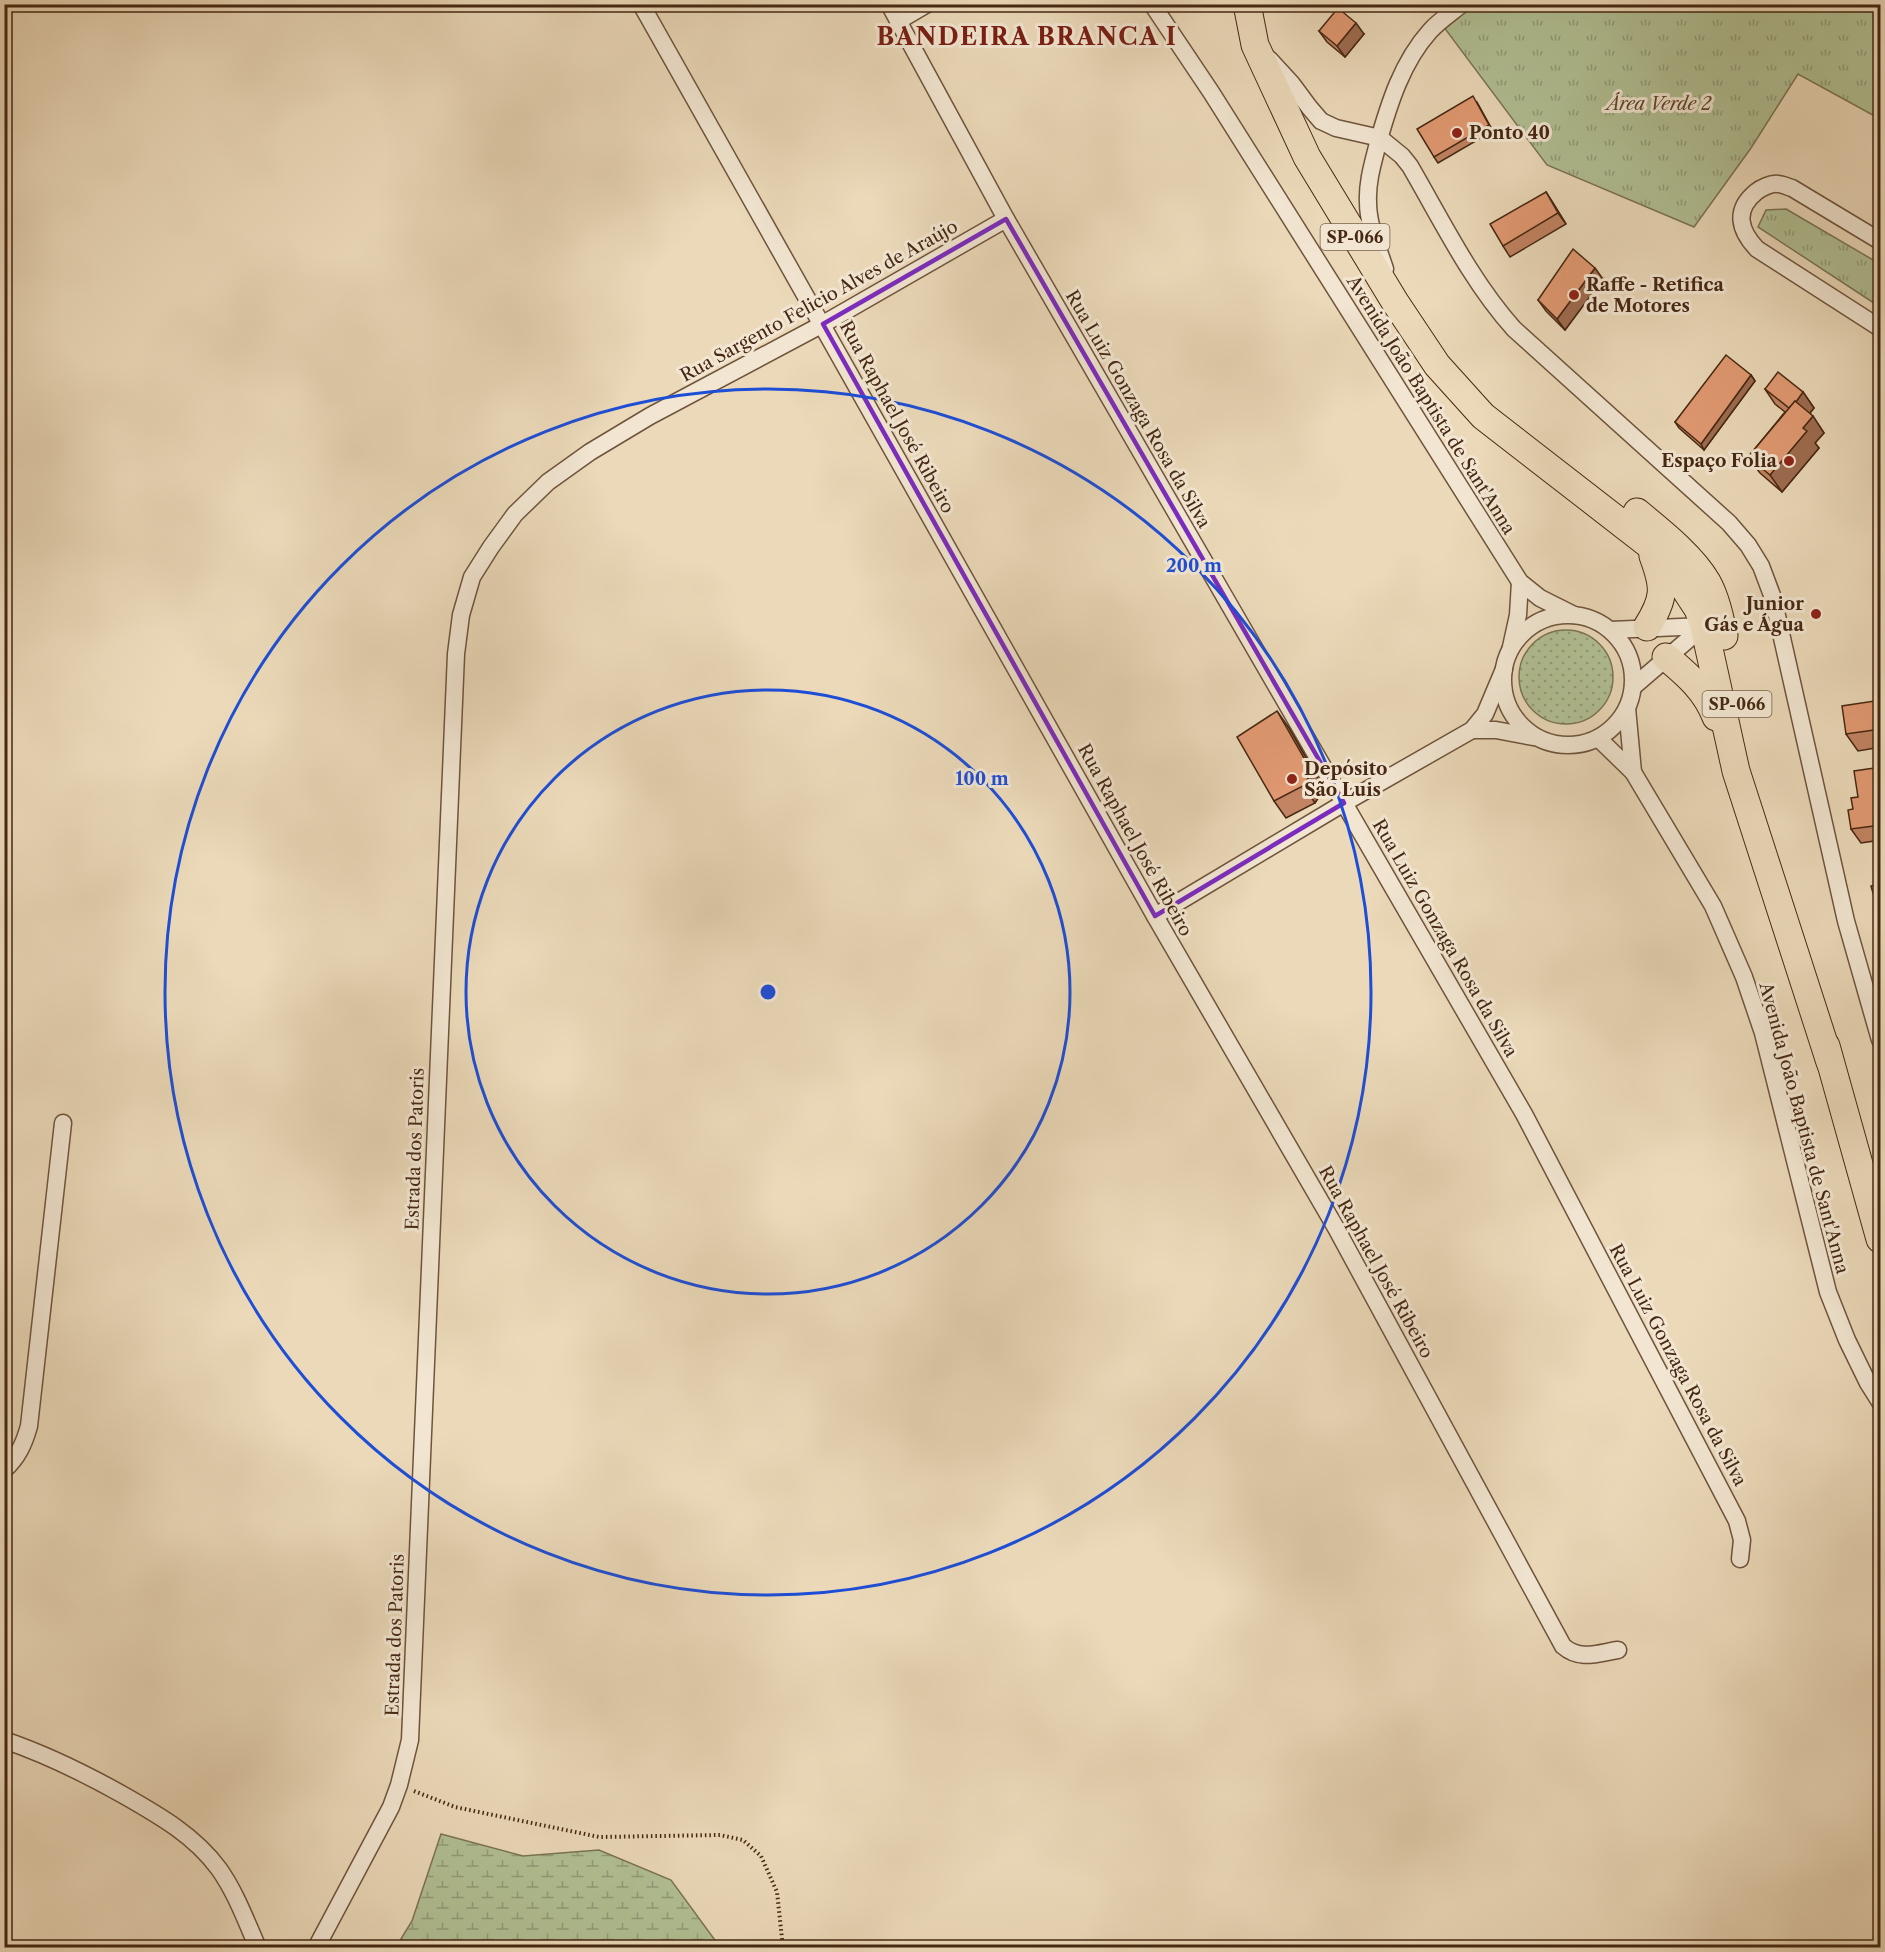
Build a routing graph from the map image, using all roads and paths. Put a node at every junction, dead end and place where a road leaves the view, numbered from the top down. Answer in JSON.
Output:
{"nodes":[{"id":1,"x":641,"y":4,"type":"edge"},
{"id":2,"x":888,"y":4,"type":"edge"},
{"id":3,"x":927,"y":4,"type":"edge"},
{"id":4,"x":1247,"y":4,"type":"edge"},
{"id":5,"x":1462,"y":4,"type":"edge"},
{"id":6,"x":1158,"y":8,"type":"edge"},
{"id":7,"x":898,"y":21,"type":"junction"},
{"id":8,"x":1255,"y":45,"type":"junction"},
{"id":9,"x":1380,"y":138,"type":"junction"},
{"id":10,"x":1006,"y":219,"type":"junction"},
{"id":11,"x":1881,"y":241,"type":"edge"},
{"id":12,"x":1395,"y":302,"type":"junction"},
{"id":13,"x":822,"y":324,"type":"junction"},
{"id":14,"x":1881,"y":328,"type":"edge"},
{"id":15,"x":650,"y":416,"type":"joint"},
{"id":16,"x":1511,"y":440,"type":"junction"},
{"id":17,"x":1648,"y":544,"type":"junction"},
{"id":18,"x":1521,"y":582,"type":"junction"},
{"id":19,"x":1707,"y":582,"type":"junction"},
{"id":20,"x":1574,"y":615,"type":"junction"},
{"id":21,"x":1704,"y":626,"type":"junction"},
{"id":22,"x":1647,"y":627,"type":"junction"},
{"id":23,"x":1610,"y":630,"type":"junction"},
{"id":24,"x":1510,"y":651,"type":"junction"},
{"id":25,"x":1665,"y":657,"type":"junction"},
{"id":26,"x":1504,"y":669,"type":"junction"},
{"id":27,"x":1633,"y":687,"type":"junction"},
{"id":28,"x":1735,"y":697,"type":"junction"},
{"id":29,"x":1627,"y":708,"type":"junction"},
{"id":30,"x":1472,"y":730,"type":"junction"},
{"id":31,"x":1538,"y":738,"type":"junction"},
{"id":32,"x":1598,"y":738,"type":"junction"},
{"id":33,"x":1736,"y":771,"type":"junction"},
{"id":34,"x":1634,"y":772,"type":"junction"},
{"id":35,"x":1344,"y":803,"type":"junction"},
{"id":36,"x":1155,"y":916,"type":"junction"},
{"id":37,"x":1881,"y":1040,"type":"edge"},
{"id":38,"x":1830,"y":1062,"type":"junction"},
{"id":39,"x":63,"y":1123,"type":"dead end"},
{"id":40,"x":1881,"y":1239,"type":"edge"},
{"id":41,"x":1881,"y":1402,"type":"edge"},
{"id":42,"x":4,"y":1470,"type":"edge"},
{"id":43,"x":1740,"y":1559,"type":"dead end"},
{"id":44,"x":1618,"y":1650,"type":"dead end"},
{"id":45,"x":4,"y":1740,"type":"edge"},
{"id":46,"x":399,"y":1785,"type":"junction"},
{"id":47,"x":258,"y":1947,"type":"edge"},
{"id":48,"x":316,"y":1947,"type":"edge"},
{"id":49,"x":783,"y":1947,"type":"edge"}],
"edges":[{"from":1,"to":13,"type":"street","name":"Rua Raphael José Ribeiro"},
{"from":2,"to":7,"type":"street","name":"Rua Luiz Gonzaga Rosa da Silva"},
{"from":3,"to":7,"type":"street"},
{"from":4,"to":8,"type":"main road","number":"SP-066"},
{"from":5,"to":9,"type":"street"},
{"from":6,"to":18,"type":"street","name":"Avenida João Baptista de Sant'Anna"},
{"from":7,"to":10,"type":"street","name":"Rua Luiz Gonzaga Rosa da Silva"},
{"from":8,"to":9,"type":"street"},
{"from":8,"to":12,"type":"main road","number":"SP-066"},
{"from":9,"to":12,"type":"street"},
{"from":9,"to":37,"type":"street"},
{"from":10,"to":13,"type":"street","name":"Rua Sargento Felicio Alves de Araújo"},
{"from":10,"to":35,"type":"street","name":"Rua Luiz Gonzaga Rosa da Silva"},
{"from":11,"to":14,"type":"street"},
{"from":12,"to":16,"type":"main road","number":"SP-066"},
{"from":13,"to":15,"type":"street","name":"Rua Sargento Felicio Alves de Araújo"},
{"from":13,"to":36,"type":"street","name":"Rua Raphael José Ribeiro"},
{"from":15,"to":46,"type":"street","name":"Estrada dos Patoris"},
{"from":16,"to":17,"type":"main road","number":"SP-066"},
{"from":16,"to":19,"type":"main road","number":"SP-066"},
{"from":17,"to":21,"type":"main road","number":"SP-066"},
{"from":17,"to":22,"type":"main road"},
{"from":18,"to":20,"type":"street","name":"Avenida João Baptista de Sant'Anna"},
{"from":18,"to":24,"type":"street"},
{"from":19,"to":21,"type":"main road"},
{"from":19,"to":28,"type":"main road","number":"SP-066"},
{"from":20,"to":23,"type":"street"},
{"from":20,"to":24,"type":"street"},
{"from":21,"to":22,"type":"street"},
{"from":21,"to":25,"type":"street"},
{"from":21,"to":28,"type":"main road"},
{"from":21,"to":33,"type":"main road","number":"SP-066"},
{"from":22,"to":23,"type":"street"},
{"from":23,"to":27,"type":"street"},
{"from":24,"to":26,"type":"street"},
{"from":25,"to":27,"type":"street"},
{"from":25,"to":33,"type":"main road"},
{"from":26,"to":30,"type":"street"},
{"from":26,"to":31,"type":"street"},
{"from":27,"to":29,"type":"street"},
{"from":28,"to":38,"type":"main road","number":"SP-066"},
{"from":29,"to":32,"type":"street"},
{"from":29,"to":34,"type":"street","name":"Avenida João Baptista de Sant'Anna"},
{"from":30,"to":31,"type":"street"},
{"from":30,"to":35,"type":"street"},
{"from":31,"to":32,"type":"street"},
{"from":32,"to":34,"type":"street","name":"Avenida João Baptista de Sant'Anna"},
{"from":33,"to":38,"type":"main road","number":"SP-066"},
{"from":34,"to":41,"type":"street","name":"Avenida João Baptista de Sant'Anna"},
{"from":35,"to":36,"type":"street"},
{"from":35,"to":43,"type":"street","name":"Rua Luiz Gonzaga Rosa da Silva"},
{"from":36,"to":44,"type":"street","name":"Rua Raphael José Ribeiro"},
{"from":38,"to":40,"type":"main road","number":"SP-066"},
{"from":39,"to":42,"type":"street"},
{"from":45,"to":47,"type":"street"},
{"from":46,"to":48,"type":"street","name":"Estrada dos Patoris"},
{"from":46,"to":49,"type":"path"}]}
